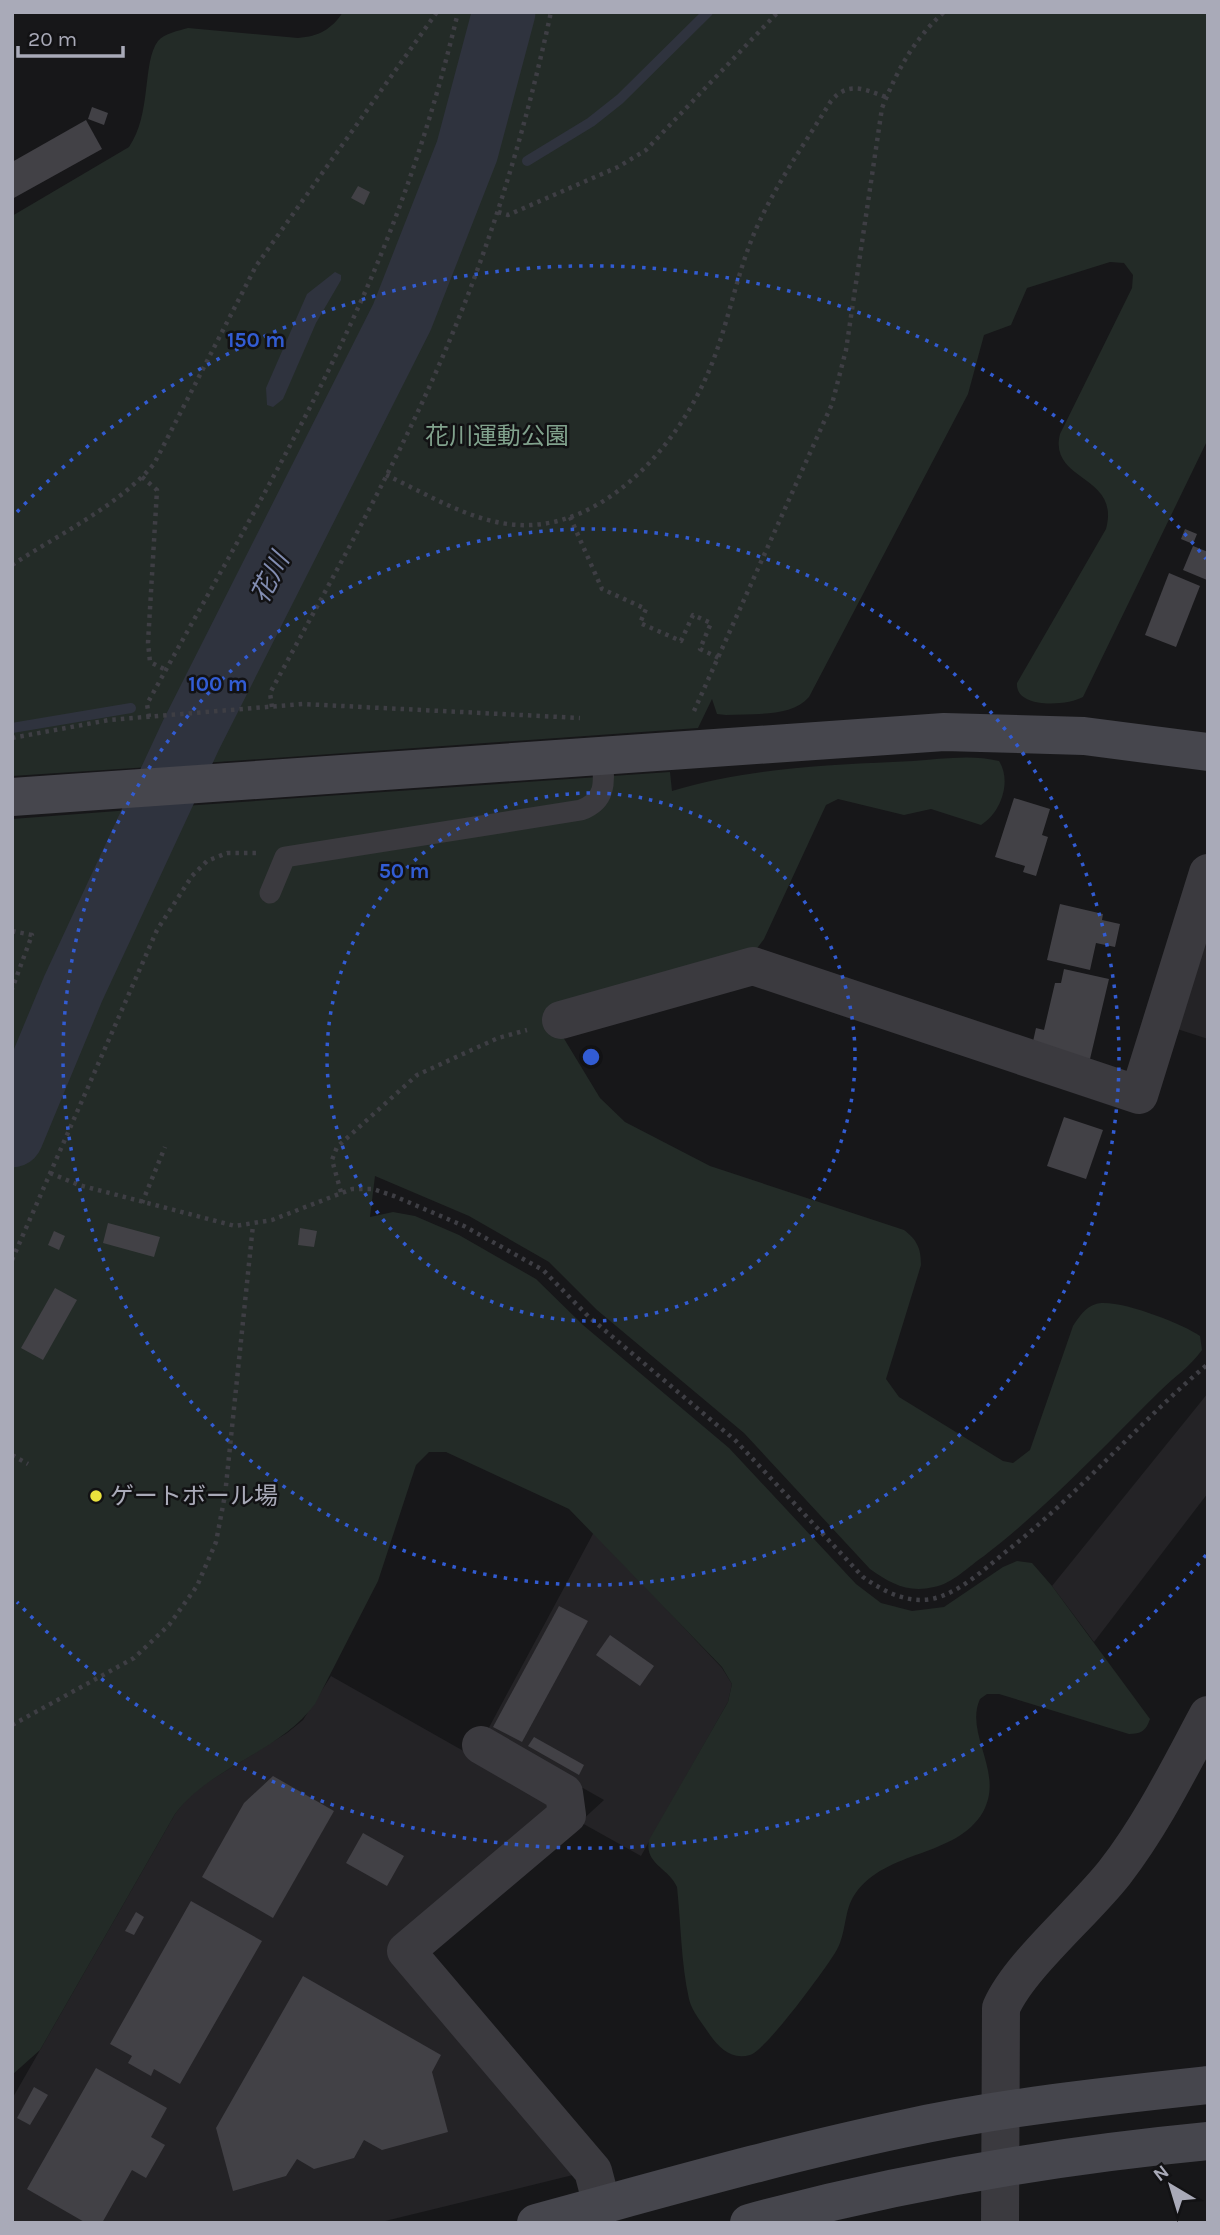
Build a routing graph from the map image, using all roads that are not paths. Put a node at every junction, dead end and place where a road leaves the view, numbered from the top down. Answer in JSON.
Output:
{"nodes":[{"id":1,"x":1208,"y":752,"type":"edge"},
{"id":2,"x":602,"y":755,"type":"junction"},
{"id":3,"x":12,"y":797,"type":"edge"},
{"id":4,"x":1208,"y":873,"type":"edge"},
{"id":5,"x":270,"y":893,"type":"dead end"},
{"id":6,"x":561,"y":1020,"type":"road end"},
{"id":7,"x":1208,"y":1716,"type":"edge"},
{"id":8,"x":481,"y":1745,"type":"dead end"},
{"id":9,"x":1208,"y":2085,"type":"edge"},
{"id":10,"x":999,"y":2112,"type":"junction"},
{"id":11,"x":1208,"y":2141,"type":"edge"},
{"id":12,"x":1000,"y":2168,"type":"junction"},
{"id":13,"x":602,"y":2205,"type":"junction"},
{"id":14,"x":536,"y":2223,"type":"edge"},
{"id":15,"x":749,"y":2223,"type":"edge"},
{"id":16,"x":1000,"y":2223,"type":"edge"}],
"edges":[{"from":1,"to":2,"type":"street"},
{"from":2,"to":3,"type":"street"},
{"from":2,"to":5,"type":"lane"},
{"from":4,"to":6,"type":"street"},
{"from":7,"to":10,"type":"street"},
{"from":8,"to":13,"type":"street"},
{"from":9,"to":10,"type":"street"},
{"from":10,"to":12,"type":"street"},
{"from":10,"to":13,"type":"street"},
{"from":11,"to":12,"type":"street"},
{"from":12,"to":15,"type":"street"},
{"from":12,"to":16,"type":"street"},
{"from":13,"to":14,"type":"street"}]}
